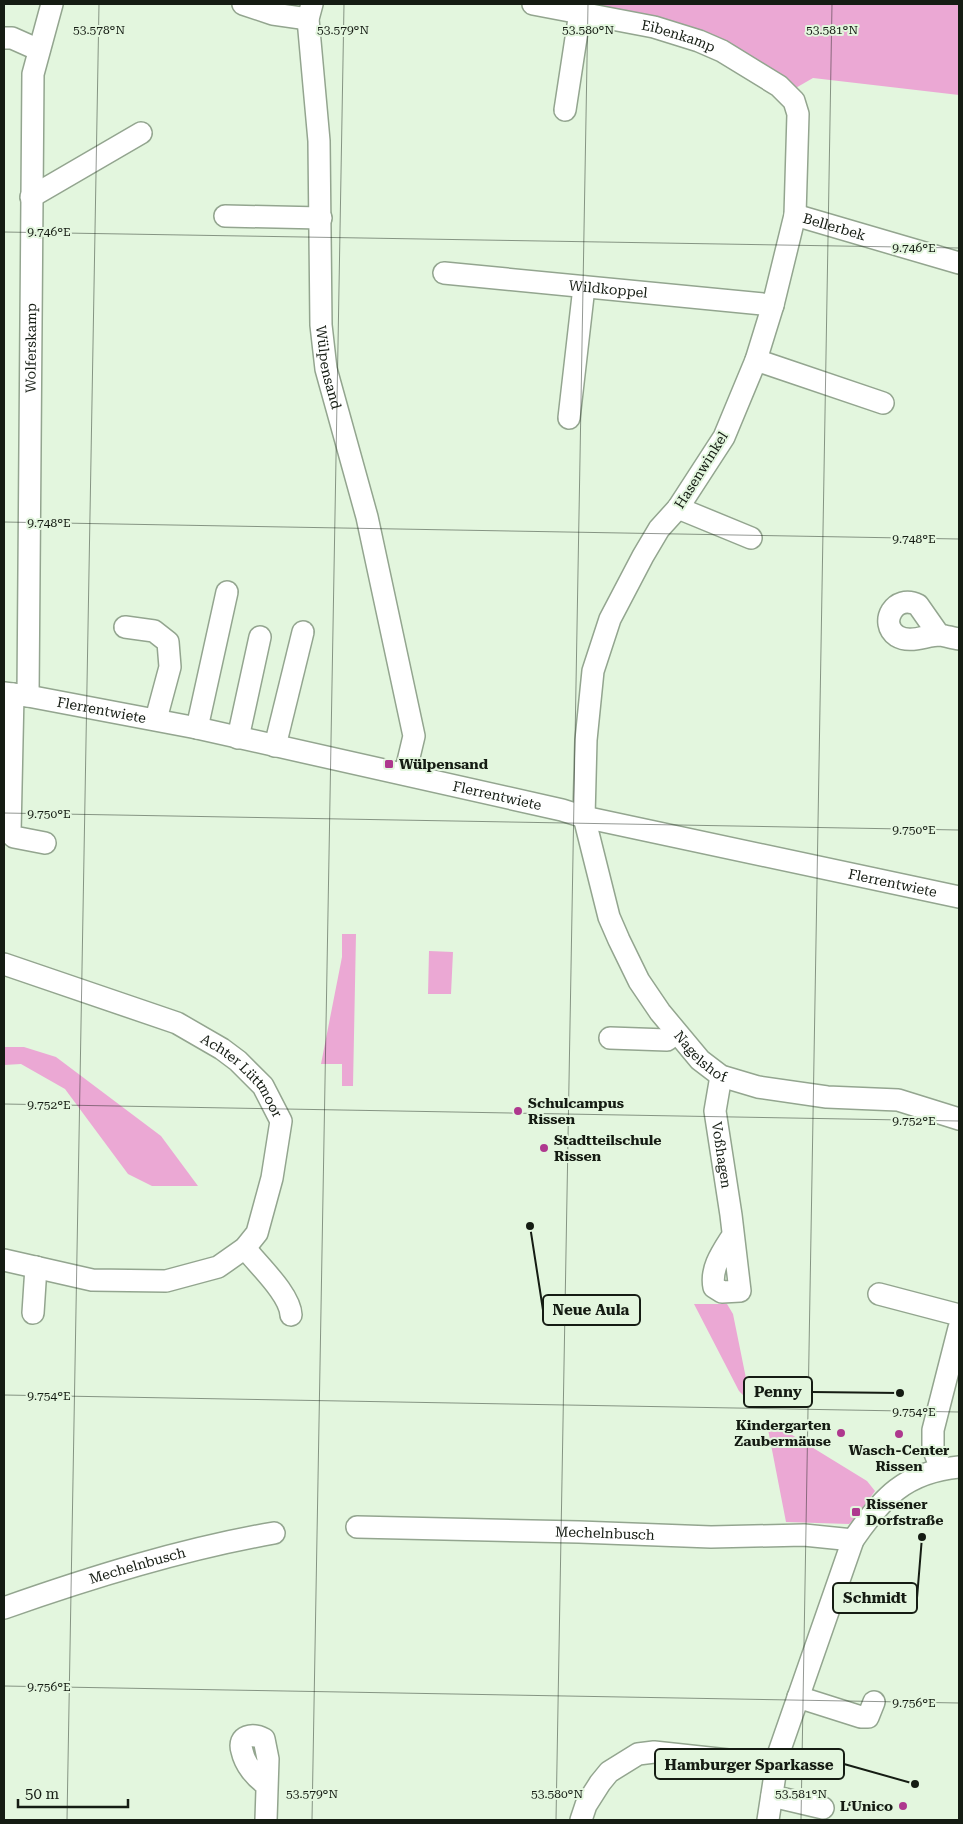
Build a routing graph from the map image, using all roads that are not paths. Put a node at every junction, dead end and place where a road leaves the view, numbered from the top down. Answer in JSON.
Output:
{"nodes":[{"id":1,"x":52,"y":4,"type":"edge"},
{"id":2,"x":243,"y":4,"type":"edge"},
{"id":3,"x":533,"y":4,"type":"edge"},
{"id":4,"x":310,"y":11,"type":"edge"},
{"id":5,"x":580,"y":12,"type":"junction"},
{"id":6,"x":4,"y":38,"type":"edge"},
{"id":7,"x":39,"y":50,"type":"junction"},
{"id":8,"x":565,"y":110,"type":"dead end"},
{"id":9,"x":798,"y":114,"type":"joint"},
{"id":10,"x":141,"y":132,"type":"dead end"},
{"id":11,"x":31,"y":196,"type":"junction"},
{"id":12,"x":795,"y":215,"type":"junction"},
{"id":13,"x":225,"y":216,"type":"dead end"},
{"id":14,"x":321,"y":218,"type":"junction"},
{"id":15,"x":959,"y":264,"type":"edge"},
{"id":16,"x":444,"y":273,"type":"dead end"},
{"id":17,"x":584,"y":287,"type":"junction"},
{"id":18,"x":773,"y":306,"type":"junction"},
{"id":19,"x":756,"y":360,"type":"junction"},
{"id":20,"x":883,"y":403,"type":"dead end"},
{"id":21,"x":568,"y":418,"type":"dead end"},
{"id":22,"x":678,"y":508,"type":"junction"},
{"id":23,"x":751,"y":538,"type":"dead end"},
{"id":24,"x":227,"y":592,"type":"dead end"},
{"id":25,"x":125,"y":627,"type":"dead end"},
{"id":26,"x":303,"y":632,"type":"dead end"},
{"id":27,"x":260,"y":637,"type":"dead end"},
{"id":28,"x":15,"y":694,"type":"edge"},
{"id":29,"x":156,"y":719,"type":"junction"},
{"id":30,"x":197,"y":728,"type":"junction"},
{"id":31,"x":238,"y":738,"type":"junction"},
{"id":32,"x":275,"y":746,"type":"junction"},
{"id":33,"x":405,"y":774,"type":"junction"},
{"id":34,"x":584,"y":817,"type":"junction"},
{"id":35,"x":45,"y":843,"type":"dead end"},
{"id":36,"x":959,"y":897,"type":"edge"},
{"id":37,"x":4,"y":964,"type":"edge"},
{"id":38,"x":676,"y":1033,"type":"junction"},
{"id":39,"x":610,"y":1038,"type":"dead end"},
{"id":40,"x":721,"y":1076,"type":"junction"},
{"id":41,"x":959,"y":1119,"type":"edge"},
{"id":42,"x":734,"y":1235,"type":"dead end"},
{"id":43,"x":245,"y":1248,"type":"junction"},
{"id":44,"x":4,"y":1260,"type":"edge"},
{"id":45,"x":36,"y":1267,"type":"junction"},
{"id":46,"x":879,"y":1294,"type":"dead end"},
{"id":47,"x":33,"y":1313,"type":"dead end"},
{"id":48,"x":291,"y":1315,"type":"dead end"},
{"id":49,"x":959,"y":1315,"type":"edge"},
{"id":50,"x":959,"y":1328,"type":"edge"},
{"id":51,"x":950,"y":1468,"type":"edge"},
{"id":52,"x":357,"y":1527,"type":"dead end"},
{"id":53,"x":274,"y":1533,"type":"dead end"},
{"id":54,"x":853,"y":1540,"type":"junction"},
{"id":55,"x":4,"y":1608,"type":"edge"},
{"id":56,"x":798,"y":1697,"type":"junction"},
{"id":57,"x":874,"y":1702,"type":"dead end"},
{"id":58,"x":776,"y":1765,"type":"junction"},
{"id":59,"x":267,"y":1785,"type":"dead end"},
{"id":60,"x":772,"y":1796,"type":"junction"},
{"id":61,"x":823,"y":1808,"type":"dead end"},
{"id":62,"x":266,"y":1820,"type":"edge"},
{"id":63,"x":580,"y":1820,"type":"edge"},
{"id":64,"x":768,"y":1820,"type":"edge"}],
"edges":[{"from":1,"to":7,"type":"street","name":"Wolferskamp"},
{"from":2,"to":4,"type":"street","name":"Wülpensand"},
{"from":3,"to":5,"type":"street","name":"Eibenkamp"},
{"from":4,"to":14,"type":"street","name":"Wülpensand"},
{"from":5,"to":8,"type":"street"},
{"from":5,"to":9,"type":"street","name":"Eibenkamp"},
{"from":6,"to":7,"type":"street"},
{"from":7,"to":11,"type":"street","name":"Wolferskamp"},
{"from":9,"to":12,"type":"street","name":"Hasenwinkel"},
{"from":10,"to":11,"type":"street"},
{"from":11,"to":28,"type":"street","name":"Wolferskamp"},
{"from":12,"to":15,"type":"street","name":"Bellerbek"},
{"from":12,"to":18,"type":"street","name":"Hasenwinkel"},
{"from":13,"to":14,"type":"street"},
{"from":14,"to":33,"type":"street","name":"Wülpensand"},
{"from":16,"to":17,"type":"street","name":"Wildkoppel"},
{"from":17,"to":18,"type":"street","name":"Wildkoppel"},
{"from":17,"to":21,"type":"street"},
{"from":18,"to":19,"type":"street","name":"Hasenwinkel"},
{"from":19,"to":20,"type":"street"},
{"from":19,"to":22,"type":"street","name":"Hasenwinkel"},
{"from":22,"to":23,"type":"street"},
{"from":22,"to":34,"type":"street","name":"Hasenwinkel"},
{"from":24,"to":30,"type":"street"},
{"from":25,"to":29,"type":"street"},
{"from":26,"to":32,"type":"street"},
{"from":27,"to":31,"type":"street"},
{"from":28,"to":29,"type":"street","name":"Flerrentwiete"},
{"from":28,"to":35,"type":"street","name":"Wolferskamp"},
{"from":29,"to":30,"type":"street","name":"Flerrentwiete"},
{"from":30,"to":31,"type":"street","name":"Flerrentwiete"},
{"from":31,"to":32,"type":"street","name":"Flerrentwiete"},
{"from":32,"to":33,"type":"street","name":"Flerrentwiete"},
{"from":33,"to":34,"type":"street","name":"Flerrentwiete"},
{"from":34,"to":36,"type":"street","name":"Flerrentwiete"},
{"from":34,"to":38,"type":"street","name":"Nagelshof"},
{"from":37,"to":43,"type":"street","name":"Achter Lüttmoor"},
{"from":38,"to":39,"type":"street"},
{"from":38,"to":40,"type":"street","name":"Nagelshof"},
{"from":40,"to":41,"type":"street","name":"Nagelshof"},
{"from":40,"to":42,"type":"street","name":"Voßhagen"},
{"from":43,"to":45,"type":"street","name":"Achter Lüttmoor"},
{"from":43,"to":48,"type":"street"},
{"from":44,"to":45,"type":"street","name":"Achter Lüttmoor"},
{"from":45,"to":47,"type":"street"},
{"from":46,"to":49,"type":"street"},
{"from":50,"to":51,"type":"street"},
{"from":51,"to":54,"type":"street"},
{"from":52,"to":54,"type":"street","name":"Mechelnbusch"},
{"from":53,"to":55,"type":"street","name":"Mechelnbusch"},
{"from":54,"to":56,"type":"street"},
{"from":56,"to":57,"type":"street"},
{"from":56,"to":58,"type":"street"},
{"from":58,"to":60,"type":"street"},
{"from":58,"to":63,"type":"street"},
{"from":59,"to":62,"type":"street"},
{"from":60,"to":61,"type":"street"},
{"from":60,"to":64,"type":"street"}]}
